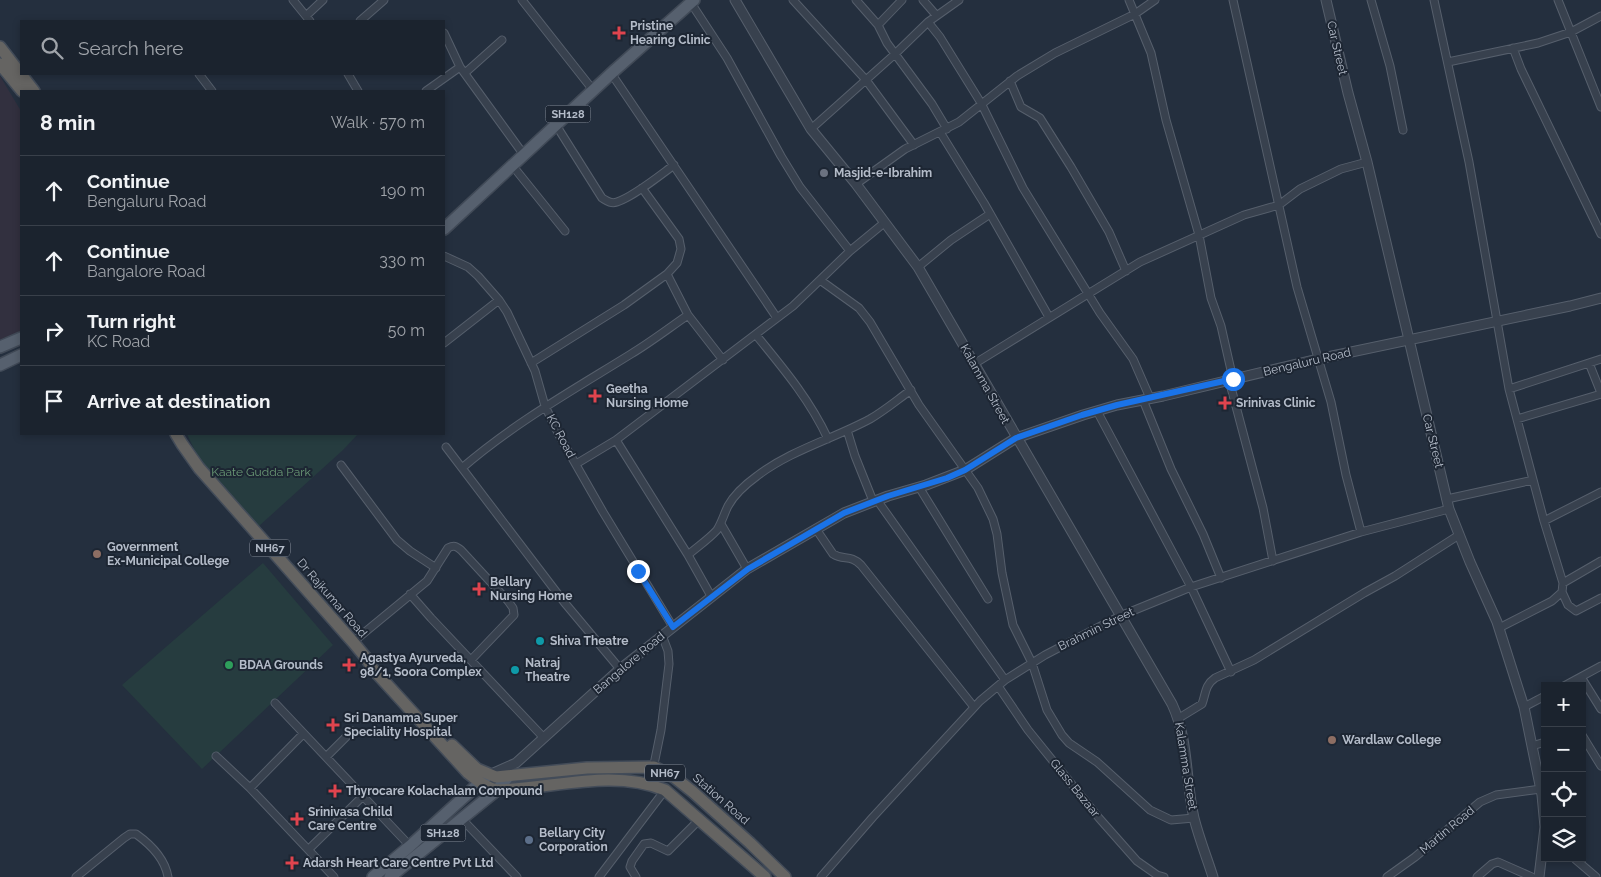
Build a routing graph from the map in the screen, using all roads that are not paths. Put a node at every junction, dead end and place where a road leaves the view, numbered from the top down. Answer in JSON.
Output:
{"nodes":[{"id":1,"x":293,"y":0,"type":"edge"},
{"id":2,"x":323,"y":0,"type":"edge"},
{"id":3,"x":384,"y":0,"type":"edge"},
{"id":4,"x":522,"y":0,"type":"edge"},
{"id":5,"x":734,"y":0,"type":"edge"},
{"id":6,"x":793,"y":0,"type":"edge"},
{"id":7,"x":856,"y":0,"type":"edge"},
{"id":8,"x":902,"y":0,"type":"edge"},
{"id":9,"x":923,"y":0,"type":"edge"},
{"id":10,"x":959,"y":0,"type":"edge"},
{"id":11,"x":1129,"y":0,"type":"edge"},
{"id":12,"x":1155,"y":0,"type":"edge"},
{"id":13,"x":1233,"y":0,"type":"edge"},
{"id":14,"x":1326,"y":0,"type":"edge"},
{"id":15,"x":1372,"y":0,"type":"edge"},
{"id":16,"x":1434,"y":0,"type":"edge"},
{"id":17,"x":1558,"y":0,"type":"edge"},
{"id":18,"x":693,"y":1,"type":"edge"},
{"id":19,"x":1135,"y":14,"type":"junction"},
{"id":20,"x":936,"y":15,"type":"junction"},
{"id":21,"x":1601,"y":16,"type":"edge"},
{"id":22,"x":308,"y":19,"type":"edge"},
{"id":23,"x":361,"y":20,"type":"edge"},
{"id":24,"x":928,"y":22,"type":"junction"},
{"id":25,"x":878,"y":24,"type":"junction"},
{"id":26,"x":1571,"y":32,"type":"junction"},
{"id":27,"x":445,"y":35,"type":"edge"},
{"id":28,"x":502,"y":40,"type":"dead end"},
{"id":29,"x":0,"y":47,"type":"edge"},
{"id":30,"x":1512,"y":48,"type":"junction"},
{"id":31,"x":895,"y":54,"type":"junction"},
{"id":32,"x":1448,"y":62,"type":"junction"},
{"id":33,"x":0,"y":64,"type":"edge"},
{"id":34,"x":463,"y":70,"type":"junction"},
{"id":35,"x":20,"y":73,"type":"edge"},
{"id":36,"x":611,"y":73,"type":"junction"},
{"id":37,"x":22,"y":75,"type":"edge"},
{"id":38,"x":200,"y":75,"type":"edge"},
{"id":39,"x":349,"y":75,"type":"edge"},
{"id":40,"x":866,"y":80,"type":"junction"},
{"id":41,"x":1010,"y":81,"type":"junction"},
{"id":42,"x":21,"y":90,"type":"edge"},
{"id":43,"x":33,"y":90,"type":"edge"},
{"id":44,"x":211,"y":90,"type":"edge"},
{"id":45,"x":357,"y":90,"type":"edge"},
{"id":46,"x":428,"y":90,"type":"edge"},
{"id":47,"x":593,"y":90,"type":"junction"},
{"id":48,"x":981,"y":103,"type":"junction"},
{"id":49,"x":1601,"y":107,"type":"edge"},
{"id":50,"x":556,"y":125,"type":"junction"},
{"id":51,"x":811,"y":129,"type":"junction"},
{"id":52,"x":944,"y":130,"type":"junction"},
{"id":53,"x":1403,"y":130,"type":"dead end"},
{"id":54,"x":914,"y":145,"type":"junction"},
{"id":55,"x":524,"y":155,"type":"junction"},
{"id":56,"x":1367,"y":162,"type":"junction"},
{"id":57,"x":512,"y":165,"type":"junction"},
{"id":58,"x":674,"y":165,"type":"junction"},
{"id":59,"x":856,"y":184,"type":"junction"},
{"id":60,"x":642,"y":188,"type":"junction"},
{"id":61,"x":1279,"y":204,"type":"junction"},
{"id":62,"x":990,"y":214,"type":"junction"},
{"id":63,"x":884,"y":223,"type":"junction"},
{"id":64,"x":445,"y":228,"type":"edge"},
{"id":65,"x":565,"y":231,"type":"dead end"},
{"id":66,"x":1601,"y":234,"type":"edge"},
{"id":67,"x":1200,"y":235,"type":"junction"},
{"id":68,"x":850,"y":251,"type":"junction"},
{"id":69,"x":445,"y":256,"type":"edge"},
{"id":70,"x":918,"y":267,"type":"junction"},
{"id":71,"x":1126,"y":271,"type":"junction"},
{"id":72,"x":667,"y":274,"type":"junction"},
{"id":73,"x":820,"y":280,"type":"junction"},
{"id":74,"x":1089,"y":293,"type":"junction"},
{"id":75,"x":1601,"y":298,"type":"edge"},
{"id":76,"x":499,"y":300,"type":"junction"},
{"id":77,"x":688,"y":315,"type":"junction"},
{"id":78,"x":1048,"y":317,"type":"junction"},
{"id":79,"x":777,"y":318,"type":"junction"},
{"id":80,"x":1497,"y":321,"type":"junction"},
{"id":81,"x":756,"y":335,"type":"junction"},
{"id":82,"x":20,"y":338,"type":"edge"},
{"id":83,"x":1408,"y":340,"type":"junction"},
{"id":84,"x":445,"y":342,"type":"edge"},
{"id":85,"x":0,"y":347,"type":"edge"},
{"id":86,"x":20,"y":356,"type":"edge"},
{"id":87,"x":1318,"y":358,"type":"junction"},
{"id":88,"x":1601,"y":359,"type":"edge"},
{"id":89,"x":723,"y":360,"type":"junction"},
{"id":90,"x":531,"y":363,"type":"junction"},
{"id":91,"x":1589,"y":363,"type":"junction"},
{"id":92,"x":974,"y":364,"type":"junction"},
{"id":93,"x":0,"y":365,"type":"edge"},
{"id":94,"x":1231,"y":379,"type":"junction"},
{"id":95,"x":1510,"y":389,"type":"junction"},
{"id":96,"x":911,"y":390,"type":"junction"},
{"id":97,"x":1601,"y":393,"type":"edge"},
{"id":98,"x":1147,"y":399,"type":"junction"},
{"id":99,"x":545,"y":406,"type":"junction"},
{"id":100,"x":1097,"y":411,"type":"junction"},
{"id":101,"x":1517,"y":419,"type":"junction"},
{"id":102,"x":847,"y":430,"type":"junction"},
{"id":103,"x":177,"y":435,"type":"edge"},
{"id":104,"x":1016,"y":438,"type":"junction"},
{"id":105,"x":828,"y":439,"type":"junction"},
{"id":106,"x":616,"y":440,"type":"junction"},
{"id":107,"x":446,"y":447,"type":"dead end"},
{"id":108,"x":576,"y":464,"type":"junction"},
{"id":109,"x":341,"y":465,"type":"dead end"},
{"id":110,"x":462,"y":468,"type":"junction"},
{"id":111,"x":965,"y":470,"type":"junction"},
{"id":112,"x":1533,"y":480,"type":"junction"},
{"id":113,"x":919,"y":487,"type":"junction"},
{"id":114,"x":1601,"y":492,"type":"edge"},
{"id":115,"x":1447,"y":499,"type":"junction"},
{"id":116,"x":875,"y":500,"type":"junction"},
{"id":117,"x":1449,"y":509,"type":"junction"},
{"id":118,"x":1544,"y":521,"type":"junction"},
{"id":119,"x":721,"y":524,"type":"junction"},
{"id":120,"x":816,"y":529,"type":"junction"},
{"id":121,"x":1361,"y":532,"type":"junction"},
{"id":122,"x":1460,"y":535,"type":"junction"},
{"id":123,"x":688,"y":555,"type":"junction"},
{"id":124,"x":1273,"y":561,"type":"junction"},
{"id":125,"x":1601,"y":561,"type":"edge"},
{"id":126,"x":436,"y":568,"type":"junction"},
{"id":127,"x":748,"y":569,"type":"junction"},
{"id":128,"x":1221,"y":578,"type":"junction"},
{"id":129,"x":1563,"y":583,"type":"junction"},
{"id":130,"x":1191,"y":587,"type":"junction"},
{"id":131,"x":1562,"y":592,"type":"junction"},
{"id":132,"x":410,"y":594,"type":"junction"},
{"id":133,"x":711,"y":596,"type":"junction"},
{"id":134,"x":1601,"y":598,"type":"edge"},
{"id":135,"x":988,"y":599,"type":"dead end"},
{"id":136,"x":1120,"y":616,"type":"junction"},
{"id":137,"x":673,"y":627,"type":"junction"},
{"id":138,"x":1499,"y":628,"type":"junction"},
{"id":139,"x":662,"y":635,"type":"junction"},
{"id":140,"x":353,"y":642,"type":"junction"},
{"id":141,"x":470,"y":660,"type":"junction"},
{"id":142,"x":1032,"y":663,"type":"junction"},
{"id":143,"x":1601,"y":666,"type":"edge"},
{"id":144,"x":620,"y":669,"type":"junction"},
{"id":145,"x":1231,"y":672,"type":"junction"},
{"id":146,"x":1581,"y":677,"type":"junction"},
{"id":147,"x":1005,"y":680,"type":"junction"},
{"id":148,"x":1572,"y":682,"type":"edge"},
{"id":149,"x":998,"y":686,"type":"junction"},
{"id":150,"x":1541,"y":698,"type":"edge"},
{"id":151,"x":275,"y":703,"type":"dead end"},
{"id":152,"x":974,"y":707,"type":"junction"},
{"id":153,"x":1524,"y":707,"type":"junction"},
{"id":154,"x":1601,"y":709,"type":"edge"},
{"id":155,"x":1179,"y":718,"type":"junction"},
{"id":156,"x":352,"y":731,"type":"dead end"},
{"id":157,"x":303,"y":734,"type":"junction"},
{"id":158,"x":544,"y":738,"type":"junction"},
{"id":159,"x":1586,"y":742,"type":"edge"},
{"id":160,"x":1541,"y":743,"type":"edge"},
{"id":161,"x":1532,"y":746,"type":"junction"},
{"id":162,"x":216,"y":756,"type":"dead end"},
{"id":163,"x":326,"y":757,"type":"junction"},
{"id":164,"x":516,"y":763,"type":"junction"},
{"id":165,"x":1601,"y":766,"type":"edge"},
{"id":166,"x":654,"y":768,"type":"junction"},
{"id":167,"x":508,"y":777,"type":"junction"},
{"id":168,"x":484,"y":779,"type":"junction"},
{"id":169,"x":650,"y":784,"type":"junction"},
{"id":170,"x":250,"y":788,"type":"junction"},
{"id":171,"x":1541,"y":789,"type":"joint"},
{"id":172,"x":498,"y":790,"type":"junction"},
{"id":173,"x":665,"y":790,"type":"junction"},
{"id":174,"x":362,"y":797,"type":"junction"},
{"id":175,"x":1544,"y":817,"type":"edge"},
{"id":176,"x":461,"y":818,"type":"junction"},
{"id":177,"x":1194,"y":818,"type":"junction"},
{"id":178,"x":700,"y":819,"type":"junction"},
{"id":179,"x":410,"y":846,"type":"junction"},
{"id":180,"x":309,"y":849,"type":"junction"},
{"id":181,"x":1578,"y":862,"type":"edge"},
{"id":182,"x":76,"y":877,"type":"edge"},
{"id":183,"x":168,"y":877,"type":"edge"},
{"id":184,"x":334,"y":877,"type":"edge"},
{"id":185,"x":373,"y":877,"type":"edge"},
{"id":186,"x":390,"y":877,"type":"edge"},
{"id":187,"x":517,"y":877,"type":"edge"},
{"id":188,"x":599,"y":877,"type":"edge"},
{"id":189,"x":636,"y":877,"type":"edge"},
{"id":190,"x":765,"y":877,"type":"edge"},
{"id":191,"x":785,"y":877,"type":"edge"},
{"id":192,"x":820,"y":877,"type":"edge"},
{"id":193,"x":1164,"y":877,"type":"edge"},
{"id":194,"x":1213,"y":877,"type":"edge"},
{"id":195,"x":1387,"y":877,"type":"edge"},
{"id":196,"x":1477,"y":877,"type":"edge"},
{"id":197,"x":1532,"y":877,"type":"edge"},
{"id":198,"x":1539,"y":877,"type":"edge"},
{"id":199,"x":1596,"y":877,"type":"edge"}],
"edges":[{"from":1,"to":22,"type":"street"},
{"from":2,"to":22,"type":"street"},
{"from":3,"to":23,"type":"street"},
{"from":4,"to":47,"type":"street"},
{"from":5,"to":51,"type":"street","name":"Kalamma Street"},
{"from":6,"to":40,"type":"street"},
{"from":7,"to":25,"type":"street"},
{"from":8,"to":25,"type":"street"},
{"from":9,"to":20,"type":"street"},
{"from":10,"to":20,"type":"street"},
{"from":11,"to":19,"type":"street"},
{"from":12,"to":19,"type":"street"},
{"from":13,"to":61,"type":"street"},
{"from":14,"to":56,"type":"street","name":"Car Street"},
{"from":15,"to":53,"type":"street"},
{"from":16,"to":32,"type":"street"},
{"from":17,"to":26,"type":"street"},
{"from":18,"to":36,"type":"main road","number":"SH128"},
{"from":18,"to":68,"type":"street"},
{"from":19,"to":41,"type":"street"},
{"from":19,"to":67,"type":"street"},
{"from":20,"to":24,"type":"street"},
{"from":21,"to":26,"type":"street"},
{"from":24,"to":31,"type":"street"},
{"from":24,"to":48,"type":"street"},
{"from":25,"to":31,"type":"street"},
{"from":26,"to":30,"type":"street"},
{"from":26,"to":49,"type":"street"},
{"from":27,"to":34,"type":"street"},
{"from":28,"to":34,"type":"street"},
{"from":29,"to":35,"type":"highway"},
{"from":30,"to":32,"type":"street"},
{"from":30,"to":66,"type":"street"},
{"from":31,"to":40,"type":"street"},
{"from":31,"to":52,"type":"street"},
{"from":32,"to":80,"type":"street"},
{"from":33,"to":42,"type":"highway"},
{"from":34,"to":46,"type":"street"},
{"from":34,"to":55,"type":"street"},
{"from":36,"to":47,"type":"main road","number":"SH128"},
{"from":36,"to":58,"type":"street"},
{"from":37,"to":43,"type":"highway"},
{"from":38,"to":44,"type":"street"},
{"from":39,"to":45,"type":"street"},
{"from":40,"to":51,"type":"street"},
{"from":40,"to":54,"type":"street"},
{"from":41,"to":48,"type":"street"},
{"from":41,"to":71,"type":"street"},
{"from":47,"to":50,"type":"main road","number":"SH128"},
{"from":48,"to":52,"type":"street"},
{"from":48,"to":74,"type":"street"},
{"from":50,"to":55,"type":"main road","number":"SH128"},
{"from":50,"to":60,"type":"street"},
{"from":51,"to":59,"type":"street","name":"Kalamma Street"},
{"from":52,"to":54,"type":"street"},
{"from":52,"to":62,"type":"street"},
{"from":54,"to":59,"type":"street"},
{"from":55,"to":57,"type":"main road","number":"SH128"},
{"from":56,"to":61,"type":"street"},
{"from":56,"to":83,"type":"street","name":"Car Street"},
{"from":57,"to":64,"type":"main road","number":"SH128"},
{"from":57,"to":65,"type":"street"},
{"from":58,"to":60,"type":"street"},
{"from":58,"to":79,"type":"street"},
{"from":59,"to":63,"type":"street","name":"Kalamma Street"},
{"from":60,"to":72,"type":"street"},
{"from":61,"to":67,"type":"street"},
{"from":61,"to":87,"type":"street"},
{"from":62,"to":70,"type":"street"},
{"from":62,"to":78,"type":"street"},
{"from":63,"to":68,"type":"street"},
{"from":63,"to":70,"type":"street","name":"Kalamma Street"},
{"from":67,"to":71,"type":"street"},
{"from":67,"to":94,"type":"street"},
{"from":68,"to":73,"type":"street"},
{"from":69,"to":76,"type":"street","name":"KC Road"},
{"from":70,"to":92,"type":"street","name":"Kalamma Street"},
{"from":71,"to":74,"type":"street"},
{"from":72,"to":77,"type":"street"},
{"from":72,"to":90,"type":"street"},
{"from":73,"to":79,"type":"street"},
{"from":73,"to":96,"type":"street"},
{"from":74,"to":78,"type":"street"},
{"from":74,"to":98,"type":"street"},
{"from":75,"to":80,"type":"street","name":"Bengaluru Road"},
{"from":76,"to":84,"type":"street"},
{"from":76,"to":90,"type":"street","name":"KC Road"},
{"from":77,"to":89,"type":"street"},
{"from":77,"to":99,"type":"street"},
{"from":78,"to":92,"type":"street"},
{"from":79,"to":81,"type":"street"},
{"from":80,"to":83,"type":"street","name":"Bengaluru Road"},
{"from":80,"to":95,"type":"street"},
{"from":81,"to":89,"type":"street"},
{"from":81,"to":105,"type":"street"},
{"from":82,"to":85,"type":"main road"},
{"from":83,"to":87,"type":"street","name":"Bengaluru Road"},
{"from":83,"to":115,"type":"street","name":"Car Street"},
{"from":86,"to":93,"type":"main road"},
{"from":87,"to":94,"type":"street","name":"Bengaluru Road"},
{"from":87,"to":121,"type":"street"},
{"from":88,"to":91,"type":"street"},
{"from":89,"to":106,"type":"street"},
{"from":90,"to":99,"type":"street","name":"KC Road"},
{"from":91,"to":95,"type":"street"},
{"from":91,"to":97,"type":"street"},
{"from":92,"to":104,"type":"street","name":"Kalamma Street"},
{"from":94,"to":98,"type":"street","name":"Bengaluru Road"},
{"from":94,"to":124,"type":"street"},
{"from":95,"to":101,"type":"street"},
{"from":96,"to":102,"type":"street"},
{"from":96,"to":111,"type":"street"},
{"from":97,"to":101,"type":"street"},
{"from":98,"to":100,"type":"street","name":"Bengaluru Road"},
{"from":98,"to":128,"type":"street"},
{"from":99,"to":108,"type":"street","name":"KC Road"},
{"from":99,"to":110,"type":"street"},
{"from":100,"to":104,"type":"street","name":"Bengaluru Road"},
{"from":100,"to":130,"type":"street"},
{"from":101,"to":112,"type":"street"},
{"from":102,"to":105,"type":"street"},
{"from":102,"to":116,"type":"street"},
{"from":103,"to":140,"type":"highway","name":"Dr Rajkumar Road","number":"NH67"},
{"from":104,"to":111,"type":"street","name":"Bangalore Road"},
{"from":104,"to":136,"type":"street","name":"Kalamma Street"},
{"from":105,"to":119,"type":"street"},
{"from":106,"to":108,"type":"street"},
{"from":106,"to":123,"type":"street"},
{"from":107,"to":110,"type":"street"},
{"from":108,"to":137,"type":"street","name":"KC Road"},
{"from":109,"to":126,"type":"street"},
{"from":110,"to":144,"type":"street"},
{"from":111,"to":113,"type":"street","name":"Bangalore Road"},
{"from":111,"to":142,"type":"street"},
{"from":112,"to":115,"type":"street"},
{"from":112,"to":118,"type":"street"},
{"from":113,"to":116,"type":"street","name":"Bangalore Road"},
{"from":113,"to":135,"type":"street"},
{"from":114,"to":118,"type":"street"},
{"from":115,"to":117,"type":"street","name":"Car Street"},
{"from":116,"to":120,"type":"street","name":"Bangalore Road"},
{"from":116,"to":147,"type":"street"},
{"from":117,"to":121,"type":"street","name":"Brahmin Street"},
{"from":117,"to":122,"type":"street","name":"Car Street"},
{"from":118,"to":129,"type":"street"},
{"from":119,"to":123,"type":"street"},
{"from":119,"to":127,"type":"street"},
{"from":120,"to":127,"type":"street","name":"Bangalore Road"},
{"from":120,"to":152,"type":"street"},
{"from":121,"to":124,"type":"street","name":"Brahmin Street"},
{"from":122,"to":138,"type":"street","name":"Car Street"},
{"from":122,"to":145,"type":"street"},
{"from":123,"to":133,"type":"street"},
{"from":124,"to":128,"type":"street","name":"Brahmin Street"},
{"from":125,"to":129,"type":"street"},
{"from":126,"to":132,"type":"street"},
{"from":126,"to":141,"type":"street"},
{"from":127,"to":133,"type":"street","name":"Bangalore Road"},
{"from":128,"to":130,"type":"street","name":"Brahmin Street"},
{"from":129,"to":131,"type":"street"},
{"from":130,"to":136,"type":"street","name":"Brahmin Street"},
{"from":130,"to":145,"type":"street"},
{"from":131,"to":134,"type":"street"},
{"from":131,"to":138,"type":"street"},
{"from":132,"to":140,"type":"street"},
{"from":132,"to":141,"type":"street"},
{"from":133,"to":137,"type":"street","name":"Bangalore Road"},
{"from":136,"to":142,"type":"street","name":"Brahmin Street"},
{"from":136,"to":155,"type":"street","name":"Kalamma Street"},
{"from":137,"to":139,"type":"street","name":"Bangalore Road"},
{"from":138,"to":153,"type":"street","name":"Car Street"},
{"from":139,"to":144,"type":"street","name":"Bangalore Road"},
{"from":139,"to":166,"type":"street"},
{"from":140,"to":168,"type":"highway","name":"Dr Rajkumar Road","number":"NH67"},
{"from":141,"to":158,"type":"street"},
{"from":142,"to":147,"type":"street","name":"Brahmin Street"},
{"from":142,"to":177,"type":"street"},
{"from":143,"to":146,"type":"street"},
{"from":144,"to":158,"type":"street","name":"Bangalore Road"},
{"from":145,"to":155,"type":"street"},
{"from":146,"to":148,"type":"street"},
{"from":146,"to":154,"type":"street"},
{"from":147,"to":149,"type":"street","name":"Brahmin Street"},
{"from":149,"to":152,"type":"street","name":"Brahmin Street"},
{"from":149,"to":193,"type":"street","name":"Glass Bazaar"},
{"from":150,"to":153,"type":"street"},
{"from":151,"to":157,"type":"street"},
{"from":152,"to":192,"type":"street","name":"Brahmin Street"},
{"from":153,"to":161,"type":"street","name":"Car Street"},
{"from":155,"to":177,"type":"street","name":"Kalamma Street"},
{"from":156,"to":163,"type":"street"},
{"from":157,"to":163,"type":"street"},
{"from":157,"to":170,"type":"street"},
{"from":158,"to":164,"type":"street","name":"Bangalore Road"},
{"from":159,"to":165,"type":"street"},
{"from":160,"to":161,"type":"street"},
{"from":161,"to":171,"type":"street","name":"Car Street"},
{"from":162,"to":170,"type":"street"},
{"from":163,"to":174,"type":"street"},
{"from":164,"to":167,"type":"street","name":"Bangalore Road"},
{"from":164,"to":168,"type":"street","name":"Bangalore Road"},
{"from":166,"to":167,"type":"highway","name":"Station Road","number":"NH67"},
{"from":166,"to":169,"type":"street"},
{"from":166,"to":191,"type":"highway","name":"Station Road","number":"NH67"},
{"from":167,"to":168,"type":"highway","number":"NH67"},
{"from":167,"to":172,"type":"main road","number":"SH128"},
{"from":168,"to":172,"type":"highway","number":"NH67"},
{"from":168,"to":179,"type":"main road","number":"SH128"},
{"from":169,"to":172,"type":"highway","number":"NH67"},
{"from":169,"to":173,"type":"highway","number":"NH67"},
{"from":170,"to":180,"type":"street"},
{"from":171,"to":195,"type":"street","name":"Martin Road"},
{"from":172,"to":176,"type":"main road","number":"SH128"},
{"from":173,"to":178,"type":"highway","number":"NH67"},
{"from":173,"to":188,"type":"street"},
{"from":174,"to":179,"type":"street"},
{"from":174,"to":180,"type":"street"},
{"from":175,"to":198,"type":"street","name":"Car Street"},
{"from":176,"to":186,"type":"main road","number":"SH128"},
{"from":176,"to":187,"type":"street"},
{"from":177,"to":194,"type":"street","name":"Kalamma Street"},
{"from":178,"to":189,"type":"street"},
{"from":178,"to":190,"type":"highway","number":"NH67"},
{"from":179,"to":185,"type":"main road","number":"SH128"},
{"from":180,"to":184,"type":"street"},
{"from":181,"to":199,"type":"street"},
{"from":182,"to":183,"type":"street"},
{"from":196,"to":197,"type":"street"}]}
